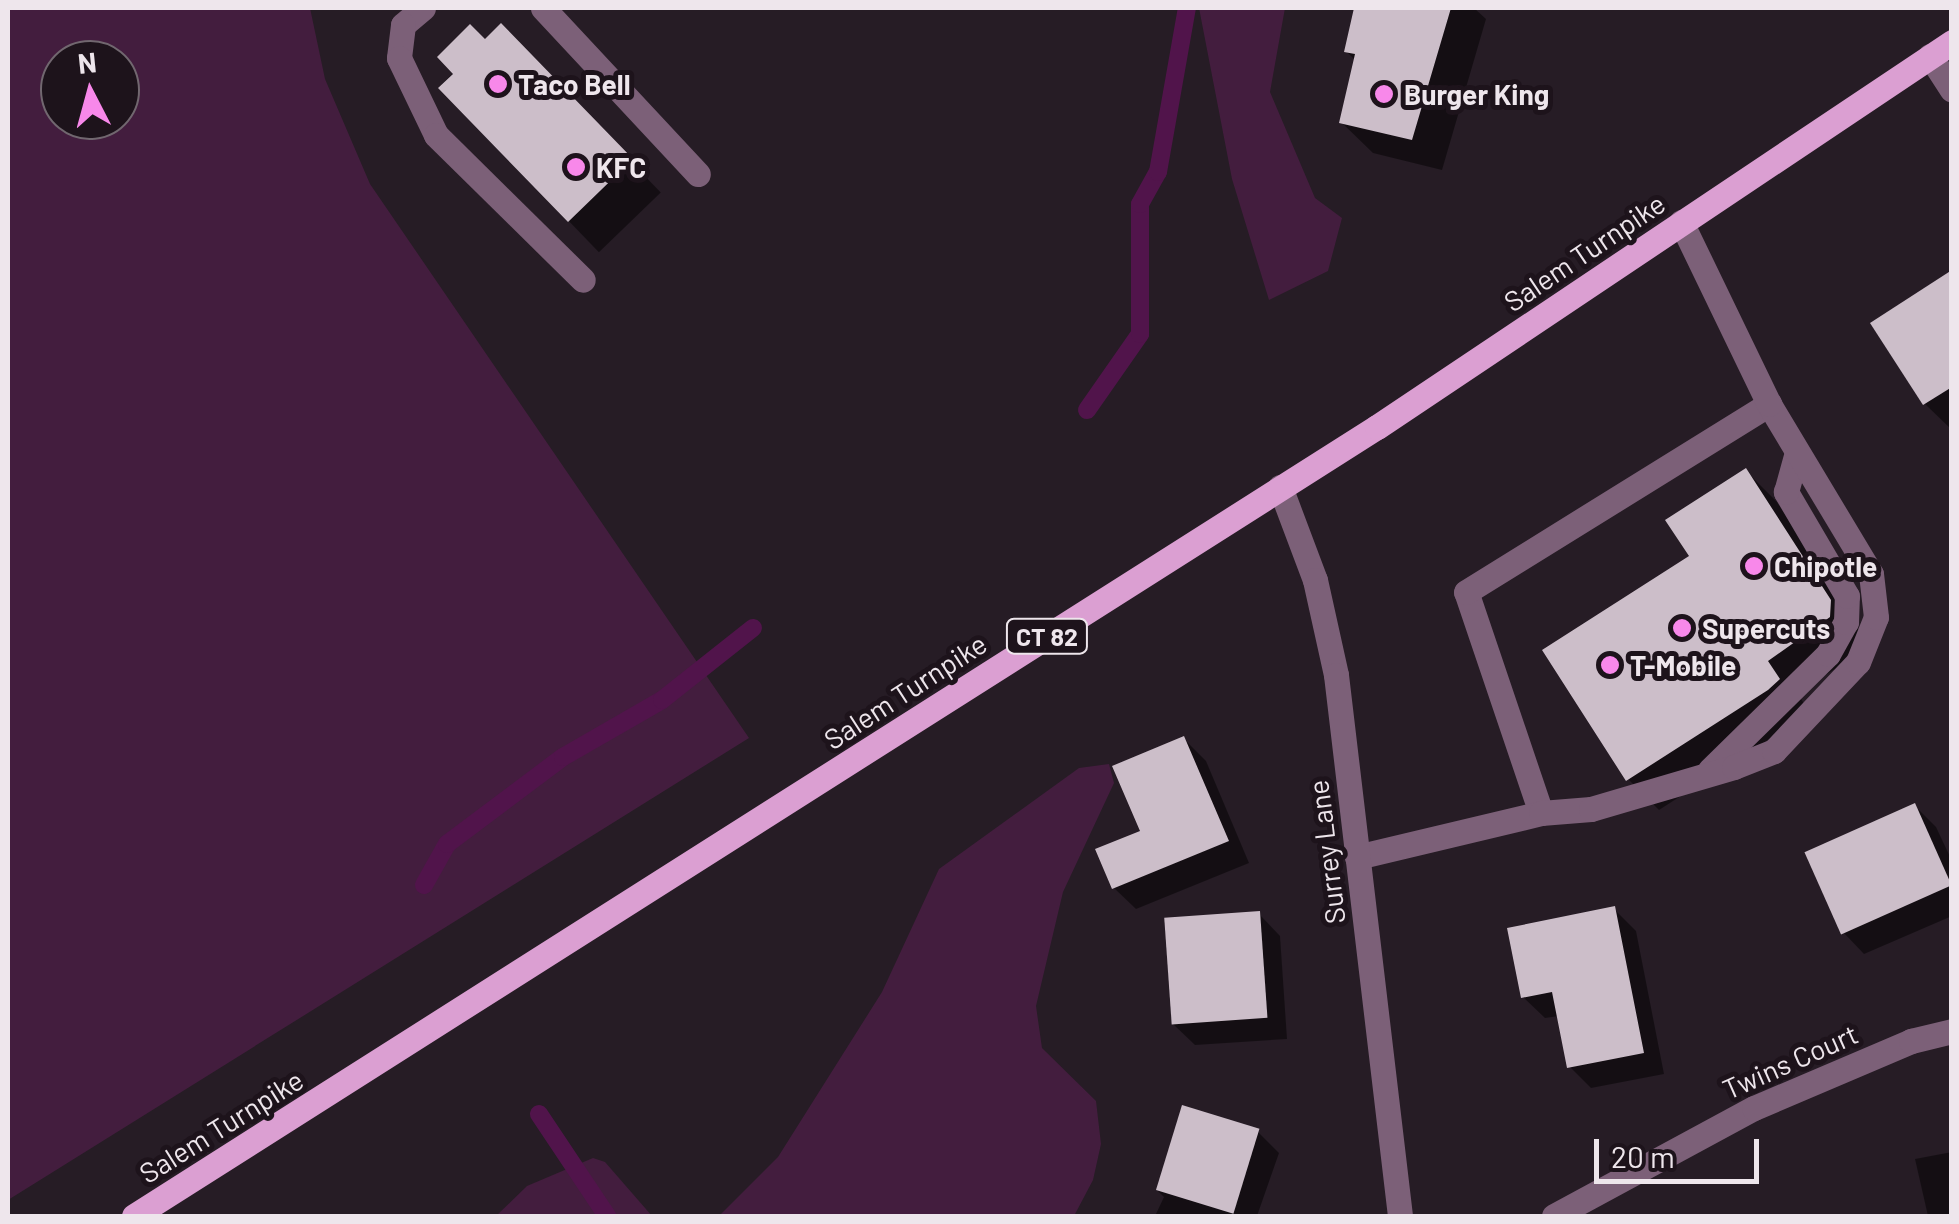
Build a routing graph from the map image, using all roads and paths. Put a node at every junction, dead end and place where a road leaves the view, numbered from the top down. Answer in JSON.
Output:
{"nodes":[{"id":1,"x":423,"y":8,"type":"edge"},
{"id":2,"x":543,"y":8,"type":"edge"},
{"id":3,"x":1941,"y":49,"type":"edge"},
{"id":4,"x":1952,"y":90,"type":"edge"},
{"id":5,"x":698,"y":174,"type":"dead end"},
{"id":6,"x":1681,"y":222,"type":"junction"},
{"id":7,"x":583,"y":280,"type":"dead end"},
{"id":8,"x":1769,"y":404,"type":"junction"},
{"id":9,"x":1280,"y":488,"type":"junction"},
{"id":10,"x":1540,"y":813,"type":"junction"},
{"id":11,"x":1357,"y":857,"type":"junction"},
{"id":12,"x":1952,"y":1031,"type":"edge"},
{"id":13,"x":134,"y":1216,"type":"edge"},
{"id":14,"x":1400,"y":1216,"type":"edge"},
{"id":15,"x":1554,"y":1216,"type":"edge"}],
"edges":[{"from":1,"to":7,"type":"street"},
{"from":2,"to":5,"type":"street"},
{"from":3,"to":4,"type":"street"},
{"from":3,"to":6,"type":"main road","name":"Salem Turnpike","number":"CT 82"},
{"from":6,"to":8,"type":"street"},
{"from":6,"to":9,"type":"main road","name":"Salem Turnpike","number":"CT 82"},
{"from":8,"to":10,"type":"street"},
{"from":8,"to":10,"type":"street"},
{"from":9,"to":11,"type":"street","name":"Surrey Lane"},
{"from":9,"to":13,"type":"main road","name":"Salem Turnpike","number":"CT 82"},
{"from":10,"to":11,"type":"street"},
{"from":11,"to":14,"type":"street","name":"Surrey Lane"},
{"from":12,"to":15,"type":"street","name":"Twins Court"}]}
